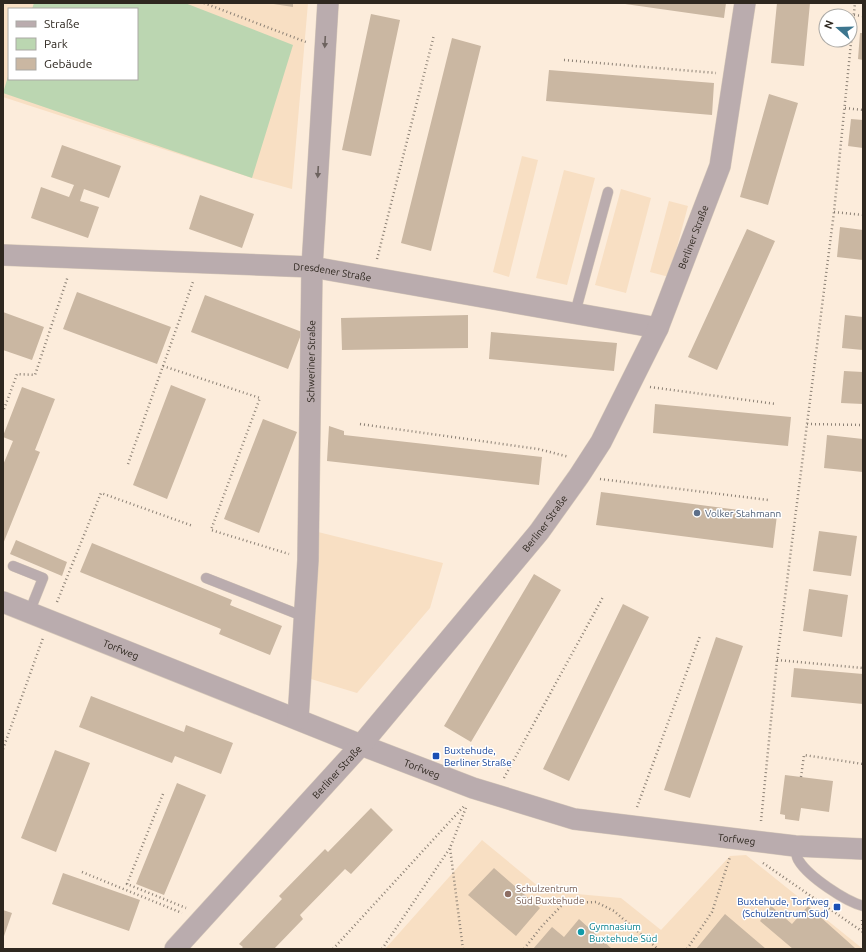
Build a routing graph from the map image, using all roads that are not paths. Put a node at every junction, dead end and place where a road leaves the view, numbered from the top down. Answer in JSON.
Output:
{"nodes":[{"id":1,"x":328,"y":3,"type":"edge"},
{"id":2,"x":745,"y":3,"type":"edge"},
{"id":3,"x":608,"y":192,"type":"dead end"},
{"id":4,"x":3,"y":255,"type":"edge"},
{"id":5,"x":312,"y":266,"type":"junction"},
{"id":6,"x":575,"y":313,"type":"junction"},
{"id":7,"x":658,"y":328,"type":"junction"},
{"id":8,"x":13,"y":566,"type":"dead end"},
{"id":9,"x":206,"y":578,"type":"dead end"},
{"id":10,"x":3,"y":602,"type":"edge"},
{"id":11,"x":29,"y":613,"type":"junction"},
{"id":12,"x":305,"y":617,"type":"junction"},
{"id":13,"x":298,"y":720,"type":"junction"},
{"id":14,"x":361,"y":745,"type":"junction"},
{"id":15,"x":795,"y":846,"type":"junction"},
{"id":16,"x":863,"y":849,"type":"edge"},
{"id":17,"x":863,"y":906,"type":"edge"},
{"id":18,"x":175,"y":949,"type":"edge"}],
"edges":[{"from":1,"to":5,"type":"street","name":"Schweriner Straße","one_way":true},
{"from":2,"to":7,"type":"street","name":"Berliner Straße"},
{"from":3,"to":6,"type":"lane"},
{"from":4,"to":5,"type":"street","name":"Dresdener Straße"},
{"from":5,"to":6,"type":"street","name":"Dresdener Straße"},
{"from":5,"to":12,"type":"street","name":"Schweriner Straße"},
{"from":6,"to":7,"type":"street","name":"Dresdener Straße"},
{"from":7,"to":14,"type":"street","name":"Berliner Straße"},
{"from":8,"to":11,"type":"lane"},
{"from":9,"to":12,"type":"lane"},
{"from":10,"to":11,"type":"street","name":"Torfweg"},
{"from":11,"to":13,"type":"street","name":"Torfweg"},
{"from":12,"to":13,"type":"street","name":"Schweriner Straße"},
{"from":13,"to":14,"type":"street","name":"Torfweg"},
{"from":14,"to":15,"type":"street","name":"Torfweg"},
{"from":14,"to":18,"type":"street","name":"Berliner Straße"},
{"from":15,"to":16,"type":"street","name":"Torfweg"},
{"from":15,"to":17,"type":"lane"}]}
